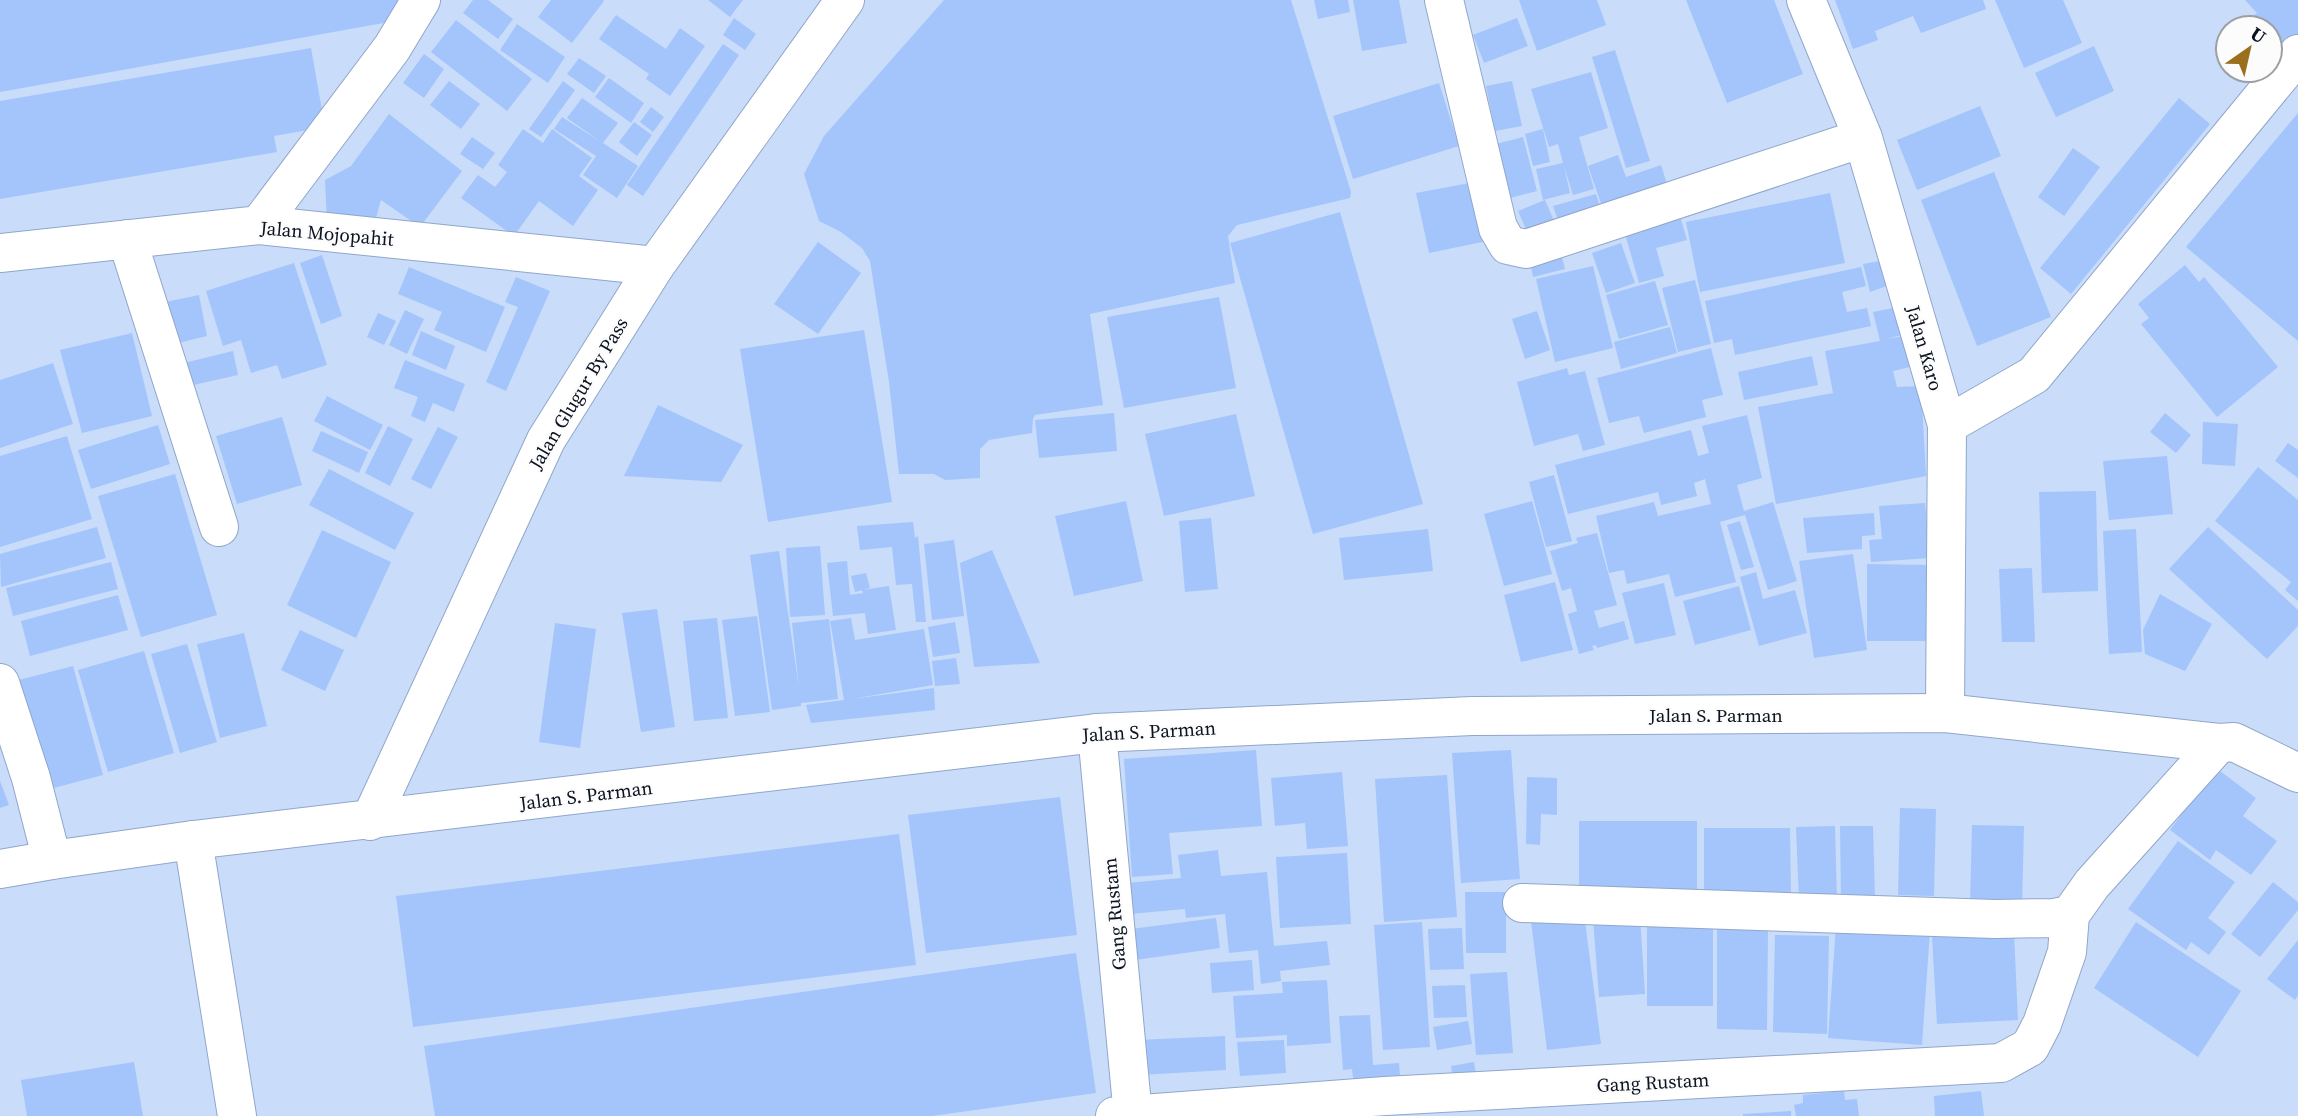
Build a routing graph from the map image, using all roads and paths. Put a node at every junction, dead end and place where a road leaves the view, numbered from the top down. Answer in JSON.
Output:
{"nodes":[{"id":1,"x":421,"y":0,"type":"edge"},
{"id":2,"x":845,"y":0,"type":"edge"},
{"id":3,"x":1444,"y":0,"type":"edge"},
{"id":4,"x":1806,"y":0,"type":"edge"},
{"id":5,"x":2298,"y":54,"type":"edge"},
{"id":6,"x":1863,"y":138,"type":"junction"},
{"id":7,"x":259,"y":226,"type":"junction"},
{"id":8,"x":127,"y":239,"type":"junction"},
{"id":9,"x":0,"y":253,"type":"edge"},
{"id":10,"x":655,"y":266,"type":"junction"},
{"id":11,"x":1947,"y":425,"type":"junction"},
{"id":12,"x":219,"y":527,"type":"dead end"},
{"id":13,"x":0,"y":683,"type":"edge"},
{"id":14,"x":1945,"y":713,"type":"junction"},
{"id":15,"x":1097,"y":733,"type":"junction"},
{"id":16,"x":2219,"y":743,"type":"junction"},
{"id":17,"x":2296,"y":769,"type":"edge"},
{"id":18,"x":370,"y":821,"type":"junction"},
{"id":19,"x":193,"y":840,"type":"junction"},
{"id":20,"x":52,"y":860,"type":"junction"},
{"id":21,"x":0,"y":869,"type":"edge"},
{"id":22,"x":1522,"y":903,"type":"dead end"},
{"id":23,"x":2070,"y":915,"type":"junction"},
{"id":24,"x":1387,"y":1106,"type":"edge"},
{"id":25,"x":1127,"y":1115,"type":"edge"},
{"id":26,"x":237,"y":1116,"type":"edge"}],
"edges":[{"from":1,"to":7,"type":"street"},
{"from":2,"to":10,"type":"street","name":"Jalan Glugur By Pass"},
{"from":3,"to":6,"type":"street"},
{"from":4,"to":6,"type":"street","name":"Jalan Karo"},
{"from":5,"to":11,"type":"street"},
{"from":6,"to":11,"type":"street","name":"Jalan Karo"},
{"from":7,"to":8,"type":"street","name":"Jalan Mojopahit"},
{"from":7,"to":10,"type":"street","name":"Jalan Mojopahit"},
{"from":8,"to":9,"type":"street","name":"Jalan Mojopahit"},
{"from":8,"to":12,"type":"street"},
{"from":10,"to":18,"type":"street","name":"Jalan Glugur By Pass"},
{"from":11,"to":14,"type":"street","name":"Jalan Karo"},
{"from":13,"to":20,"type":"street"},
{"from":14,"to":15,"type":"street","name":"Jalan S. Parman"},
{"from":14,"to":16,"type":"street","name":"Jalan S. Parman"},
{"from":15,"to":18,"type":"street","name":"Jalan S. Parman"},
{"from":15,"to":25,"type":"street","name":"Gang Rustam"},
{"from":16,"to":17,"type":"street","name":"Jalan S. Parman"},
{"from":16,"to":23,"type":"street"},
{"from":18,"to":19,"type":"street","name":"Jalan S. Parman"},
{"from":19,"to":20,"type":"street","name":"Jalan S. Parman"},
{"from":19,"to":26,"type":"street"},
{"from":20,"to":21,"type":"street","name":"Jalan S. Parman"},
{"from":22,"to":23,"type":"street"},
{"from":23,"to":24,"type":"street","name":"Gang Rustam"},
{"from":24,"to":25,"type":"street","name":"Gang Rustam"}]}
